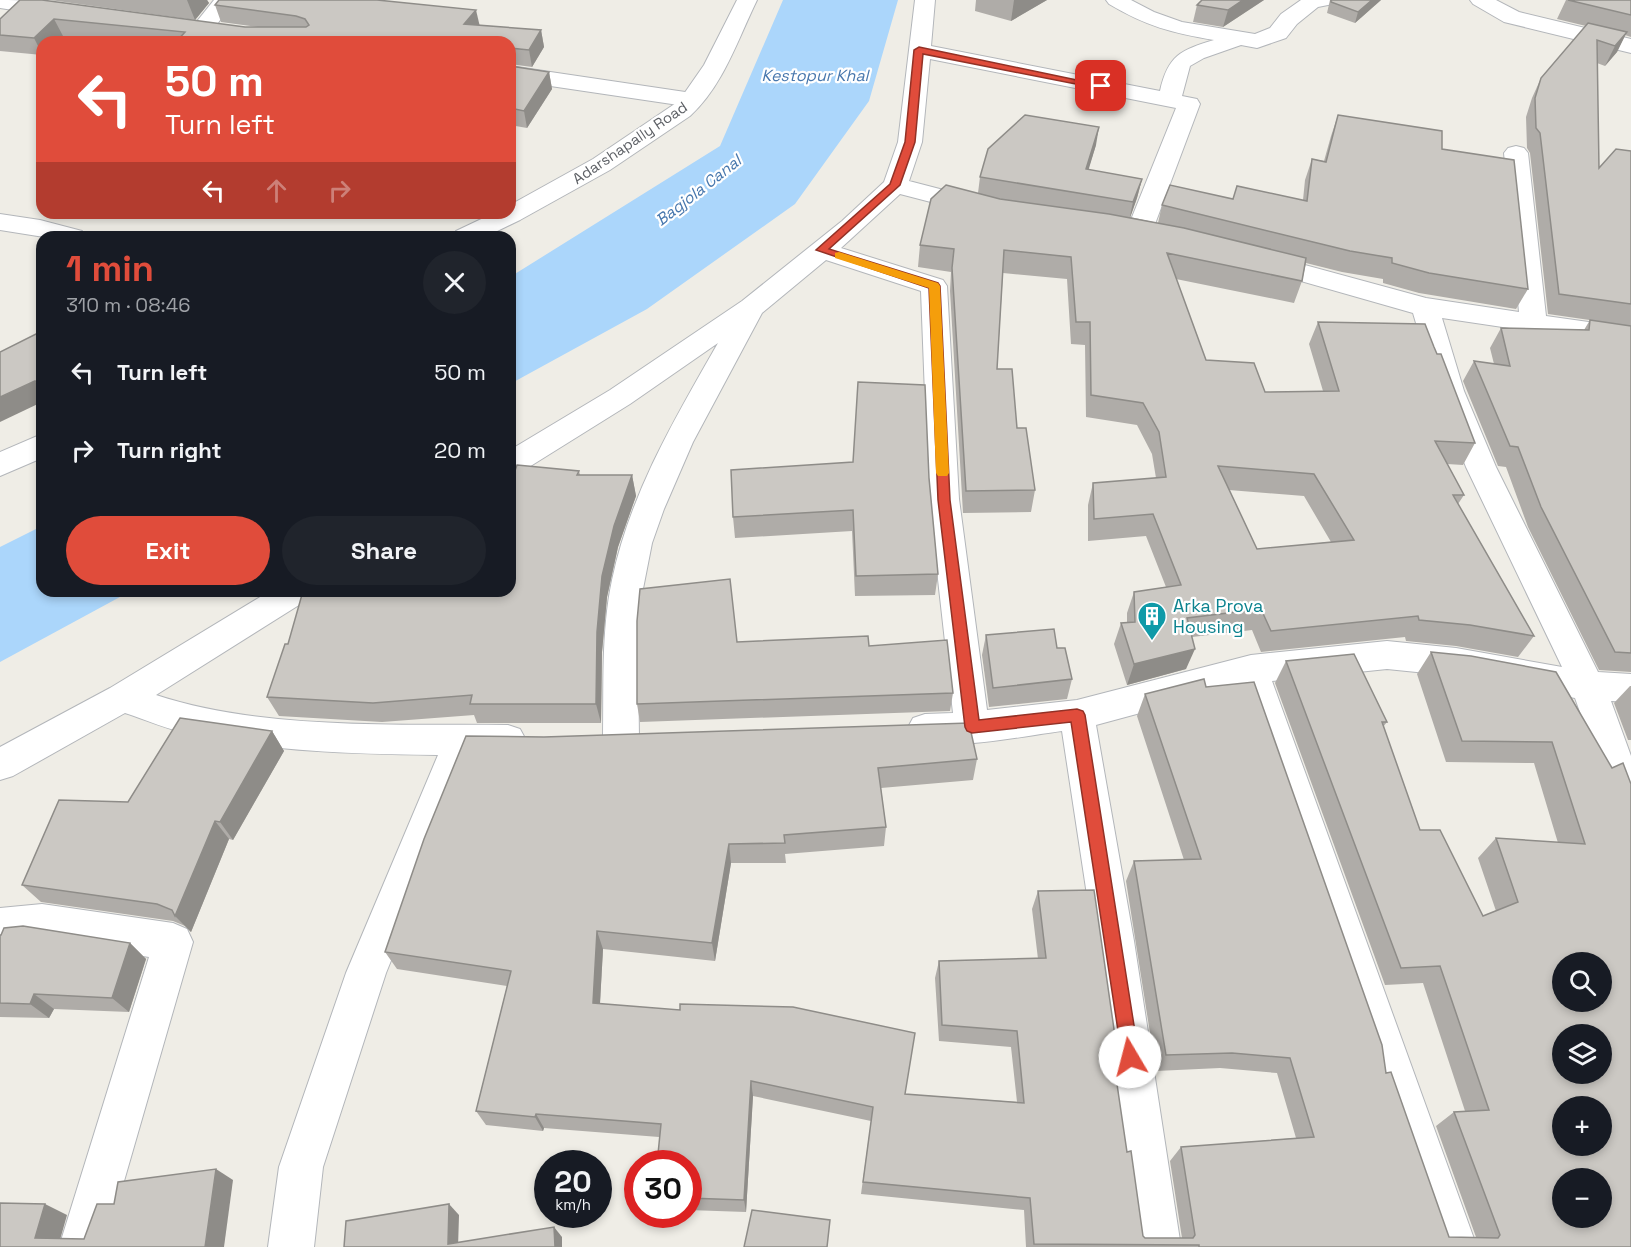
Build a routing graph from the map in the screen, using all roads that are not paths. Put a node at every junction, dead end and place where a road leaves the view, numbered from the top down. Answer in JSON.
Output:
{"nodes":[{"id":1,"x":225,"y":0,"type":"edge"},
{"id":2,"x":747,"y":0,"type":"edge"},
{"id":3,"x":925,"y":0,"type":"edge"},
{"id":4,"x":1116,"y":0,"type":"edge"},
{"id":5,"x":1326,"y":0,"type":"edge"},
{"id":6,"x":1480,"y":0,"type":"edge"},
{"id":7,"x":0,"y":3,"type":"edge"},
{"id":8,"x":38,"y":4,"type":"edge"},
{"id":9,"x":73,"y":14,"type":"edge"},
{"id":10,"x":178,"y":27,"type":"edge"},
{"id":11,"x":201,"y":30,"type":"junction"},
{"id":12,"x":223,"y":32,"type":"edge"},
{"id":13,"x":1238,"y":38,"type":"junction"},
{"id":14,"x":1631,"y":46,"type":"edge"},
{"id":15,"x":919,"y":50,"type":"junction"},
{"id":16,"x":516,"y":74,"type":"edge"},
{"id":17,"x":692,"y":100,"type":"junction"},
{"id":18,"x":1169,"y":100,"type":"junction"},
{"id":19,"x":1516,"y":153,"type":"dead end"},
{"id":20,"x":895,"y":185,"type":"junction"},
{"id":21,"x":997,"y":211,"type":"edge"},
{"id":22,"x":516,"y":212,"type":"edge"},
{"id":23,"x":501,"y":219,"type":"edge"},
{"id":24,"x":0,"y":222,"type":"edge"},
{"id":25,"x":51,"y":231,"type":"edge"},
{"id":26,"x":477,"y":231,"type":"edge"},
{"id":27,"x":1138,"y":232,"type":"edge"},
{"id":28,"x":821,"y":250,"type":"junction"},
{"id":29,"x":1237,"y":255,"type":"edge"},
{"id":30,"x":752,"y":307,"type":"junction"},
{"id":31,"x":1425,"y":307,"type":"junction"},
{"id":32,"x":1533,"y":321,"type":"junction"},
{"id":33,"x":1631,"y":337,"type":"edge"},
{"id":34,"x":36,"y":448,"type":"edge"},
{"id":35,"x":516,"y":460,"type":"edge"},
{"id":36,"x":0,"y":465,"type":"edge"},
{"id":37,"x":286,"y":597,"type":"edge"},
{"id":38,"x":1251,"y":669,"type":"junction"},
{"id":39,"x":1588,"y":686,"type":"junction"},
{"id":40,"x":1631,"y":688,"type":"edge"},
{"id":41,"x":122,"y":698,"type":"junction"},
{"id":42,"x":1077,"y":715,"type":"junction"},
{"id":43,"x":972,"y":727,"type":"junction"},
{"id":44,"x":892,"y":730,"type":"edge"},
{"id":45,"x":654,"y":739,"type":"edge"},
{"id":46,"x":462,"y":740,"type":"junction"},
{"id":47,"x":586,"y":740,"type":"edge"},
{"id":48,"x":621,"y":740,"type":"junction"},
{"id":49,"x":540,"y":741,"type":"edge"},
{"id":50,"x":0,"y":765,"type":"edge"},
{"id":51,"x":1631,"y":805,"type":"edge"},
{"id":52,"x":0,"y":926,"type":"edge"},
{"id":53,"x":82,"y":1247,"type":"edge"},
{"id":54,"x":291,"y":1247,"type":"edge"},
{"id":55,"x":1158,"y":1247,"type":"edge"},
{"id":56,"x":1454,"y":1247,"type":"edge"}],
"edges":[{"from":1,"to":11,"type":"street"},
{"from":2,"to":17,"type":"street","name":"Adarshapally Road"},
{"from":3,"to":15,"type":"street"},
{"from":4,"to":13,"type":"street"},
{"from":5,"to":13,"type":"street"},
{"from":6,"to":14,"type":"street"},
{"from":7,"to":8,"type":"street"},
{"from":8,"to":9,"type":"street"},
{"from":10,"to":11,"type":"street"},
{"from":11,"to":12,"type":"street"},
{"from":13,"to":18,"type":"street"},
{"from":15,"to":18,"type":"street"},
{"from":15,"to":20,"type":"street"},
{"from":16,"to":17,"type":"street"},
{"from":17,"to":22,"type":"street","name":"Adarshapally Road"},
{"from":18,"to":27,"type":"street"},
{"from":19,"to":32,"type":"street"},
{"from":20,"to":21,"type":"street"},
{"from":20,"to":28,"type":"street"},
{"from":23,"to":26,"type":"street","name":"Adarshapally Road"},
{"from":24,"to":25,"type":"street"},
{"from":28,"to":30,"type":"street"},
{"from":28,"to":43,"type":"street"},
{"from":29,"to":31,"type":"street"},
{"from":30,"to":35,"type":"street"},
{"from":30,"to":48,"type":"street"},
{"from":31,"to":32,"type":"street"},
{"from":31,"to":39,"type":"street"},
{"from":32,"to":33,"type":"street"},
{"from":34,"to":36,"type":"street"},
{"from":37,"to":41,"type":"street"},
{"from":38,"to":39,"type":"street"},
{"from":38,"to":42,"type":"street"},
{"from":38,"to":56,"type":"street"},
{"from":39,"to":40,"type":"street"},
{"from":39,"to":51,"type":"street"},
{"from":41,"to":46,"type":"street"},
{"from":41,"to":50,"type":"street"},
{"from":42,"to":43,"type":"street"},
{"from":42,"to":55,"type":"street"},
{"from":43,"to":44,"type":"street"},
{"from":45,"to":48,"type":"street"},
{"from":46,"to":49,"type":"street"},
{"from":46,"to":54,"type":"street"},
{"from":47,"to":48,"type":"street"},
{"from":52,"to":53,"type":"street"}]}
